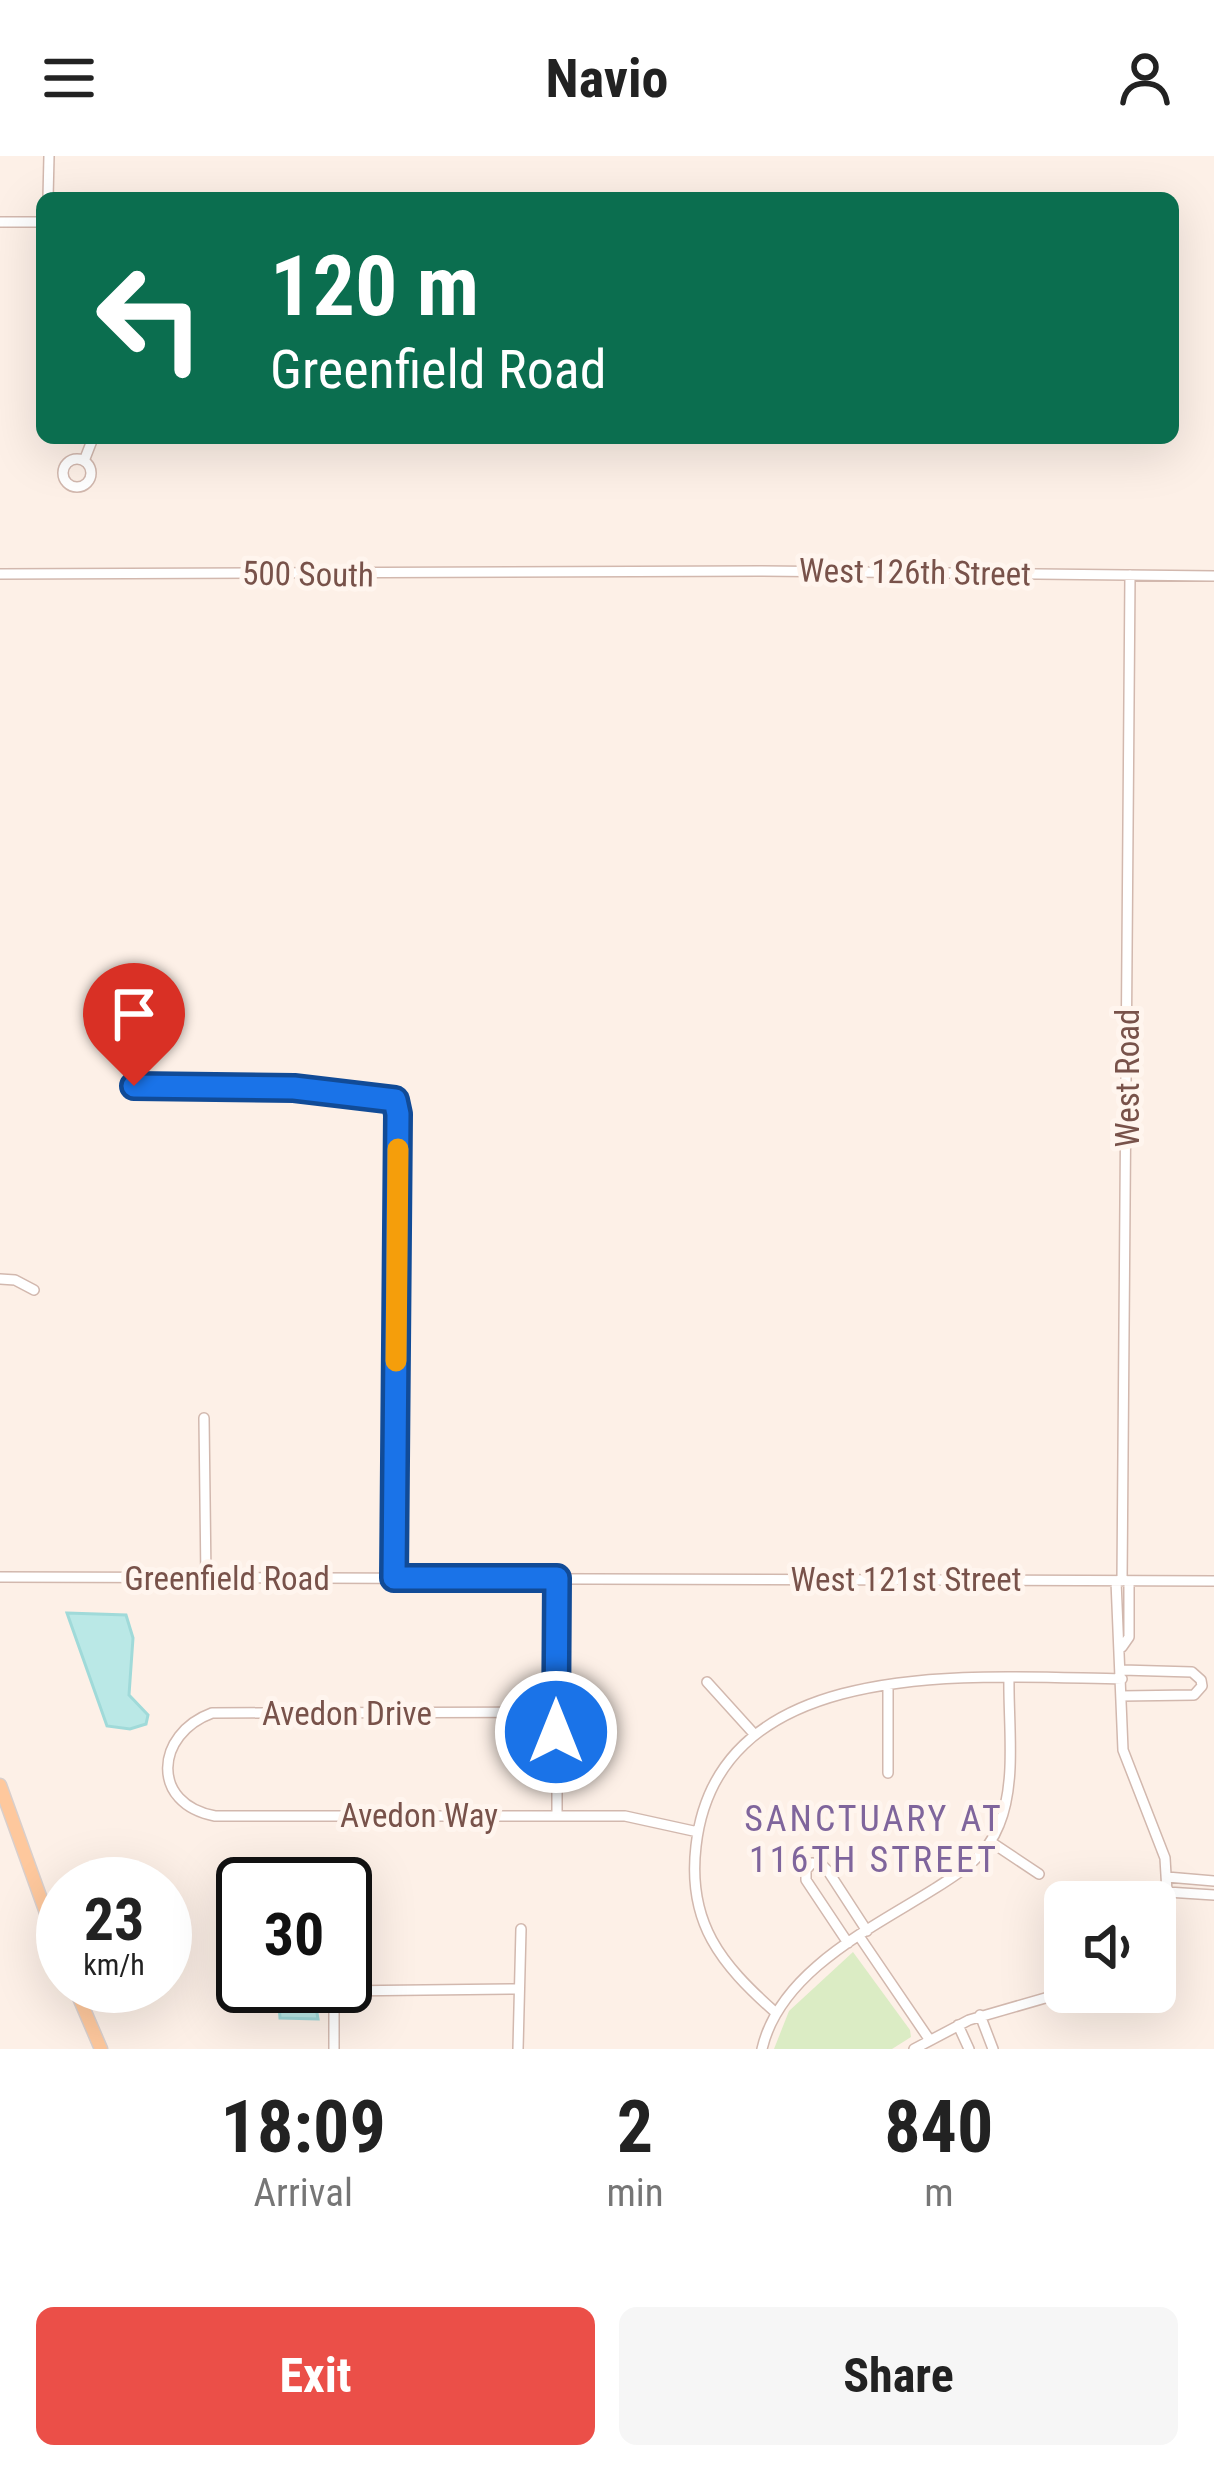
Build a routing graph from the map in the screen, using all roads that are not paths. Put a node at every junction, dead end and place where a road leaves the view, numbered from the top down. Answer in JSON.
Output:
{"nodes":[{"id":1,"x":49,"y":156,"type":"edge"},
{"id":2,"x":48,"y":192,"type":"edge"},
{"id":3,"x":0,"y":222,"type":"edge"},
{"id":4,"x":36,"y":223,"type":"edge"},
{"id":5,"x":91,"y":444,"type":"edge"},
{"id":6,"x":84,"y":461,"type":"dead end"},
{"id":7,"x":616,"y":573,"type":"joint"},
{"id":8,"x":0,"y":574,"type":"edge"},
{"id":9,"x":1130,"y":575,"type":"junction"},
{"id":10,"x":1214,"y":576,"type":"edge"},
{"id":11,"x":134,"y":1086,"type":"dead end"},
{"id":12,"x":0,"y":1279,"type":"edge"},
{"id":13,"x":34,"y":1289,"type":"dead end"},
{"id":14,"x":204,"y":1418,"type":"dead end"},
{"id":15,"x":0,"y":1577,"type":"edge"},
{"id":16,"x":394,"y":1578,"type":"junction"},
{"id":17,"x":557,"y":1578,"type":"junction"},
{"id":18,"x":597,"y":1578,"type":"joint"},
{"id":19,"x":206,"y":1579,"type":"junction"},
{"id":20,"x":1123,"y":1581,"type":"junction"},
{"id":21,"x":1214,"y":1581,"type":"edge"},
{"id":22,"x":1122,"y":1675,"type":"junction"},
{"id":23,"x":1009,"y":1677,"type":"junction"},
{"id":24,"x":707,"y":1682,"type":"dead end"},
{"id":25,"x":888,"y":1685,"type":"junction"},
{"id":26,"x":1121,"y":1696,"type":"junction"},
{"id":27,"x":556,"y":1712,"type":"junction"},
{"id":28,"x":755,"y":1735,"type":"junction"},
{"id":29,"x":166,"y":1765,"type":"joint"},
{"id":30,"x":888,"y":1774,"type":"dead end"},
{"id":31,"x":0,"y":1785,"type":"edge"},
{"id":32,"x":557,"y":1815,"type":"junction"},
{"id":33,"x":698,"y":1832,"type":"junction"},
{"id":34,"x":991,"y":1842,"type":"junction"},
{"id":35,"x":1039,"y":1874,"type":"dead end"},
{"id":36,"x":1167,"y":1877,"type":"junction"},
{"id":37,"x":1167,"y":1881,"type":"edge"},
{"id":38,"x":1214,"y":1881,"type":"edge"},
{"id":39,"x":36,"y":1885,"type":"edge"},
{"id":40,"x":1176,"y":1893,"type":"edge"},
{"id":41,"x":1214,"y":1895,"type":"edge"},
{"id":42,"x":521,"y":1930,"type":"dead end"},
{"id":43,"x":863,"y":1933,"type":"junction"},
{"id":44,"x":848,"y":1942,"type":"junction"},
{"id":45,"x":519,"y":1990,"type":"junction"},
{"id":46,"x":1044,"y":1998,"type":"edge"},
{"id":47,"x":775,"y":2012,"type":"junction"},
{"id":48,"x":86,"y":2013,"type":"edge"},
{"id":49,"x":980,"y":2015,"type":"junction"},
{"id":50,"x":958,"y":2025,"type":"junction"},
{"id":51,"x":929,"y":2039,"type":"junction"},
{"id":52,"x":101,"y":2049,"type":"edge"},
{"id":53,"x":334,"y":2049,"type":"edge"},
{"id":54,"x":518,"y":2049,"type":"edge"},
{"id":55,"x":762,"y":2049,"type":"edge"},
{"id":56,"x":914,"y":2049,"type":"edge"},
{"id":57,"x":969,"y":2049,"type":"edge"},
{"id":58,"x":993,"y":2049,"type":"edge"}],
"edges":[{"from":1,"to":2,"type":"street"},
{"from":3,"to":4,"type":"street"},
{"from":5,"to":6,"type":"street"},
{"from":7,"to":8,"type":"street","name":"500 South"},
{"from":7,"to":9,"type":"street","name":"West 126th Street"},
{"from":9,"to":10,"type":"street","name":"West 126th Street"},
{"from":9,"to":20,"type":"street","name":"West Road"},
{"from":11,"to":16,"type":"street"},
{"from":12,"to":13,"type":"street"},
{"from":14,"to":19,"type":"street"},
{"from":15,"to":19,"type":"street","name":"Greenfield Road"},
{"from":16,"to":17,"type":"street","name":"Greenfield Road"},
{"from":16,"to":19,"type":"street","name":"Greenfield Road"},
{"from":17,"to":18,"type":"street","name":"Greenfield Road"},
{"from":17,"to":27,"type":"street"},
{"from":18,"to":20,"type":"street","name":"West 121st Street"},
{"from":20,"to":21,"type":"street","name":"West 121st Street"},
{"from":20,"to":22,"type":"street","name":"West Road"},
{"from":22,"to":23,"type":"street"},
{"from":22,"to":26,"type":"street","name":"West Road"},
{"from":22,"to":26,"type":"street"},
{"from":23,"to":25,"type":"street"},
{"from":23,"to":34,"type":"street"},
{"from":24,"to":28,"type":"street"},
{"from":25,"to":28,"type":"street"},
{"from":25,"to":30,"type":"street"},
{"from":26,"to":36,"type":"street","name":"West Road"},
{"from":27,"to":29,"type":"street","name":"Avedon Drive"},
{"from":27,"to":32,"type":"street"},
{"from":28,"to":33,"type":"street"},
{"from":29,"to":32,"type":"street","name":"Avedon Way"},
{"from":31,"to":39,"type":"main road"},
{"from":32,"to":33,"type":"street","name":"Avedon Way"},
{"from":33,"to":47,"type":"street"},
{"from":34,"to":35,"type":"street"},
{"from":34,"to":43,"type":"street"},
{"from":36,"to":37,"type":"street","name":"West Road"},
{"from":36,"to":38,"type":"street"},
{"from":40,"to":41,"type":"street"},
{"from":42,"to":45,"type":"street"},
{"from":43,"to":44,"type":"street"},
{"from":43,"to":44,"type":"street"},
{"from":43,"to":51,"type":"street"},
{"from":44,"to":47,"type":"street"},
{"from":45,"to":53,"type":"street"},
{"from":45,"to":54,"type":"street"},
{"from":46,"to":49,"type":"street"},
{"from":47,"to":55,"type":"street"},
{"from":48,"to":52,"type":"main road"},
{"from":49,"to":50,"type":"street"},
{"from":49,"to":58,"type":"street"},
{"from":50,"to":51,"type":"street"},
{"from":50,"to":57,"type":"street"},
{"from":51,"to":56,"type":"street"}]}
